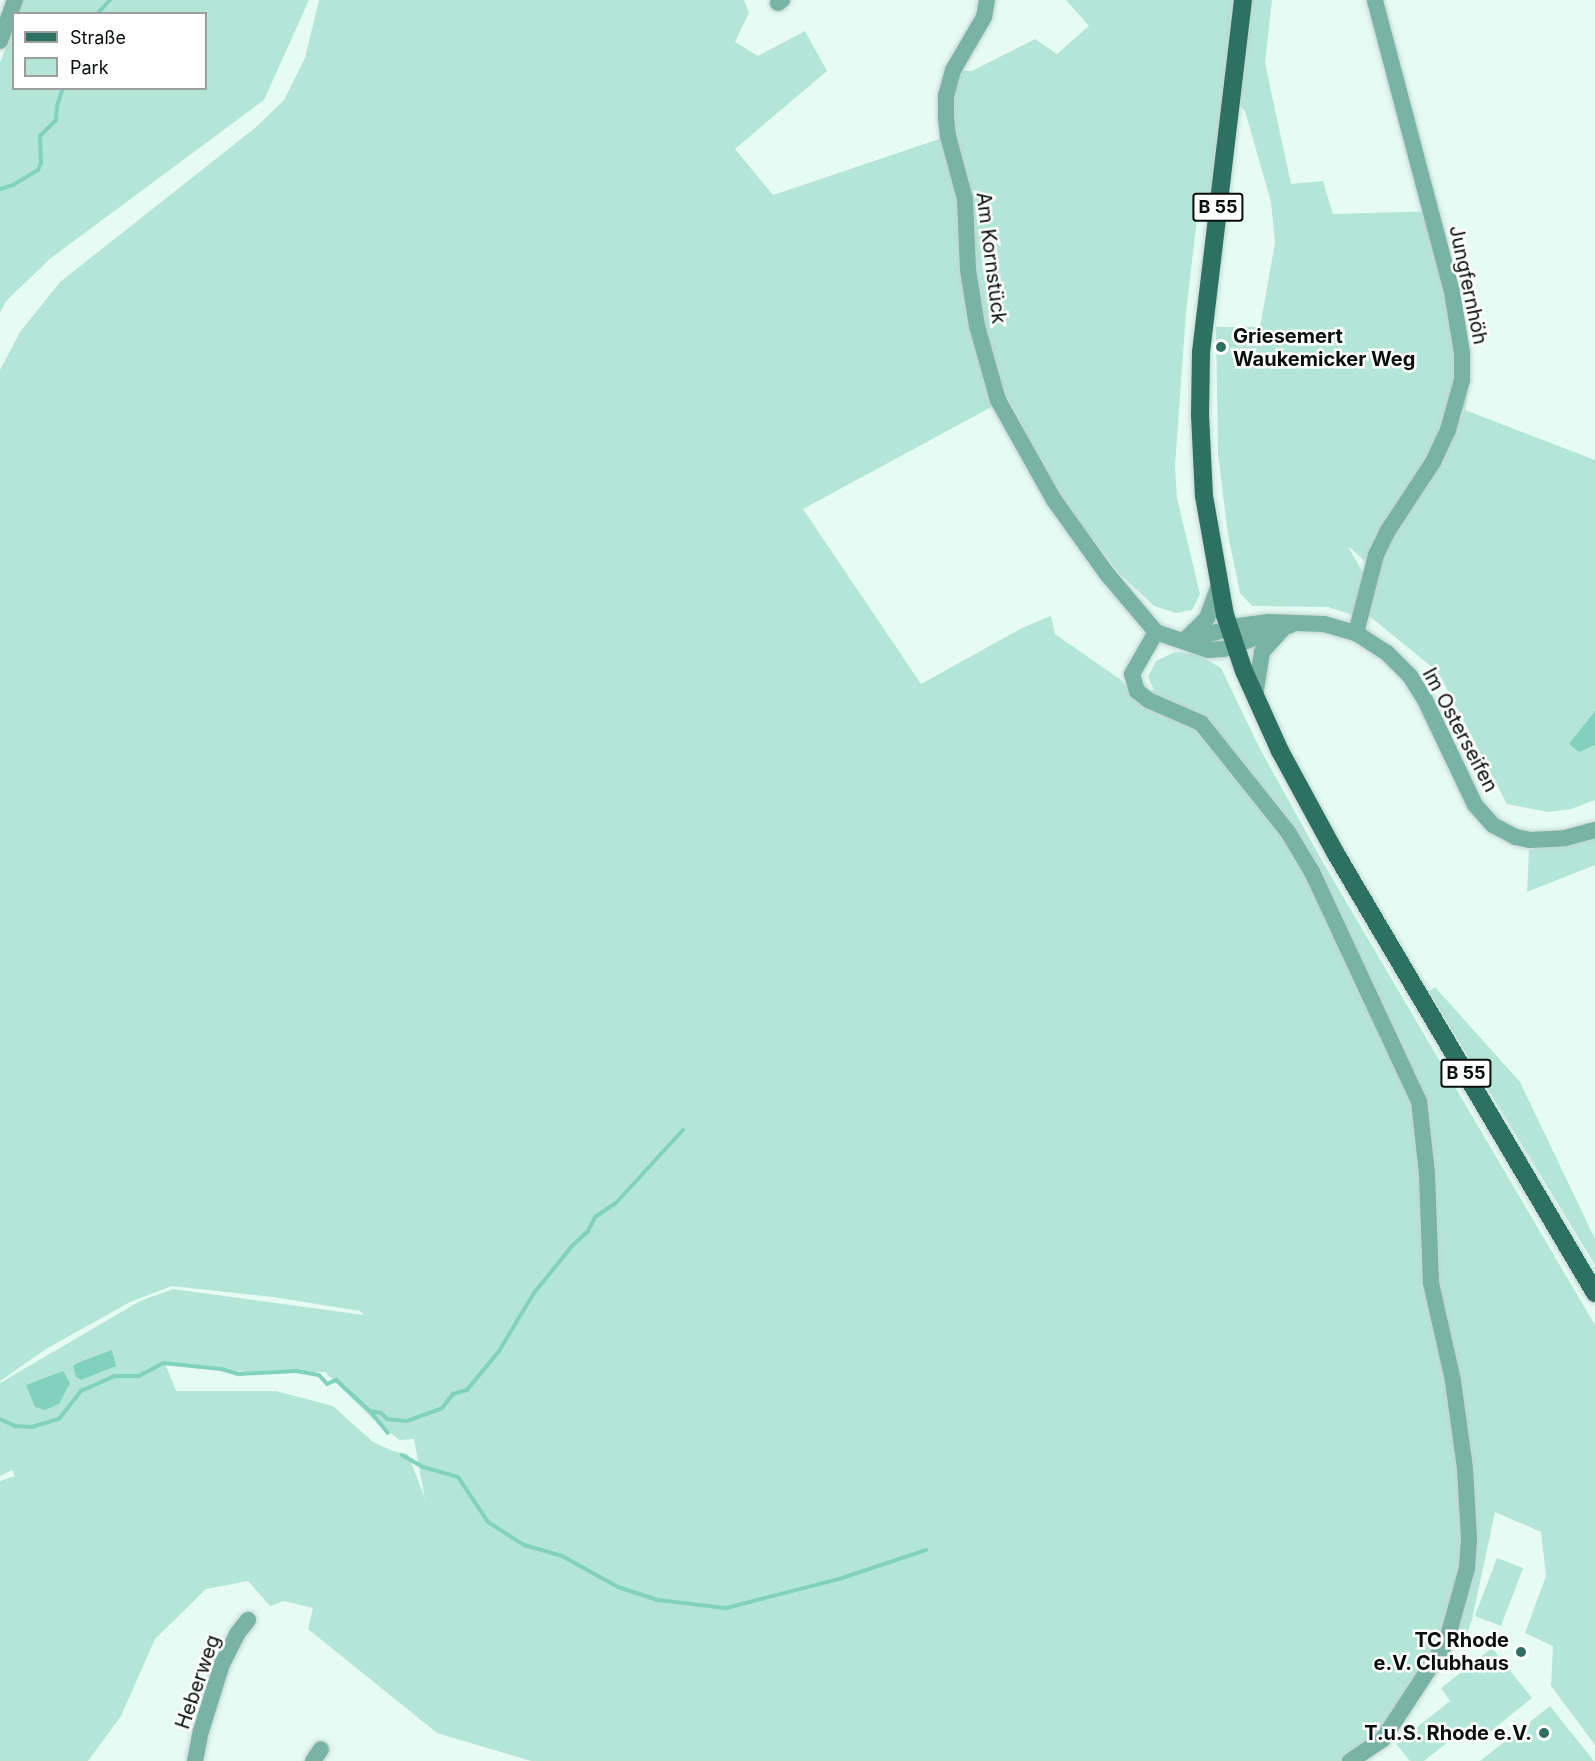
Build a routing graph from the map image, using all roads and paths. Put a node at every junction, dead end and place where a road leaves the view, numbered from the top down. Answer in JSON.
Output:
{"nodes":[{"id":1,"x":15,"y":0,"type":"edge"},
{"id":2,"x":987,"y":0,"type":"edge"},
{"id":3,"x":1243,"y":0,"type":"edge"},
{"id":4,"x":1375,"y":0,"type":"edge"},
{"id":5,"x":0,"y":41,"type":"edge"},
{"id":6,"x":1218,"y":587,"type":"junction"},
{"id":7,"x":1291,"y":625,"type":"junction"},
{"id":8,"x":1156,"y":632,"type":"junction"},
{"id":9,"x":1356,"y":633,"type":"junction"},
{"id":10,"x":1232,"y":637,"type":"junction"},
{"id":11,"x":1183,"y":641,"type":"junction"},
{"id":12,"x":1255,"y":696,"type":"junction"},
{"id":13,"x":1595,"y":830,"type":"edge"},
{"id":14,"x":1595,"y":1293,"type":"edge"},
{"id":15,"x":248,"y":1620,"type":"dead end"},
{"id":16,"x":195,"y":1761,"type":"edge"},
{"id":17,"x":1350,"y":1761,"type":"edge"}],
"edges":[{"from":1,"to":5,"type":"street"},
{"from":2,"to":8,"type":"street","name":"Am Kornstück"},
{"from":3,"to":6,"type":"main road","number":"B 55"},
{"from":4,"to":9,"type":"street","name":"Jungfernhöh"},
{"from":6,"to":10,"type":"main road","number":"B 55"},
{"from":6,"to":11,"type":"street"},
{"from":7,"to":9,"type":"street","name":"Im Osterseifen"},
{"from":7,"to":10,"type":"street","name":"Im Osterseifen"},
{"from":7,"to":12,"type":"street"},
{"from":8,"to":11,"type":"street"},
{"from":8,"to":17,"type":"street"},
{"from":9,"to":13,"type":"street","name":"Im Osterseifen"},
{"from":10,"to":11,"type":"street"},
{"from":10,"to":12,"type":"main road","number":"B 55"},
{"from":12,"to":14,"type":"main road","number":"B 55"},
{"from":15,"to":16,"type":"street","name":"Heberweg"}]}
